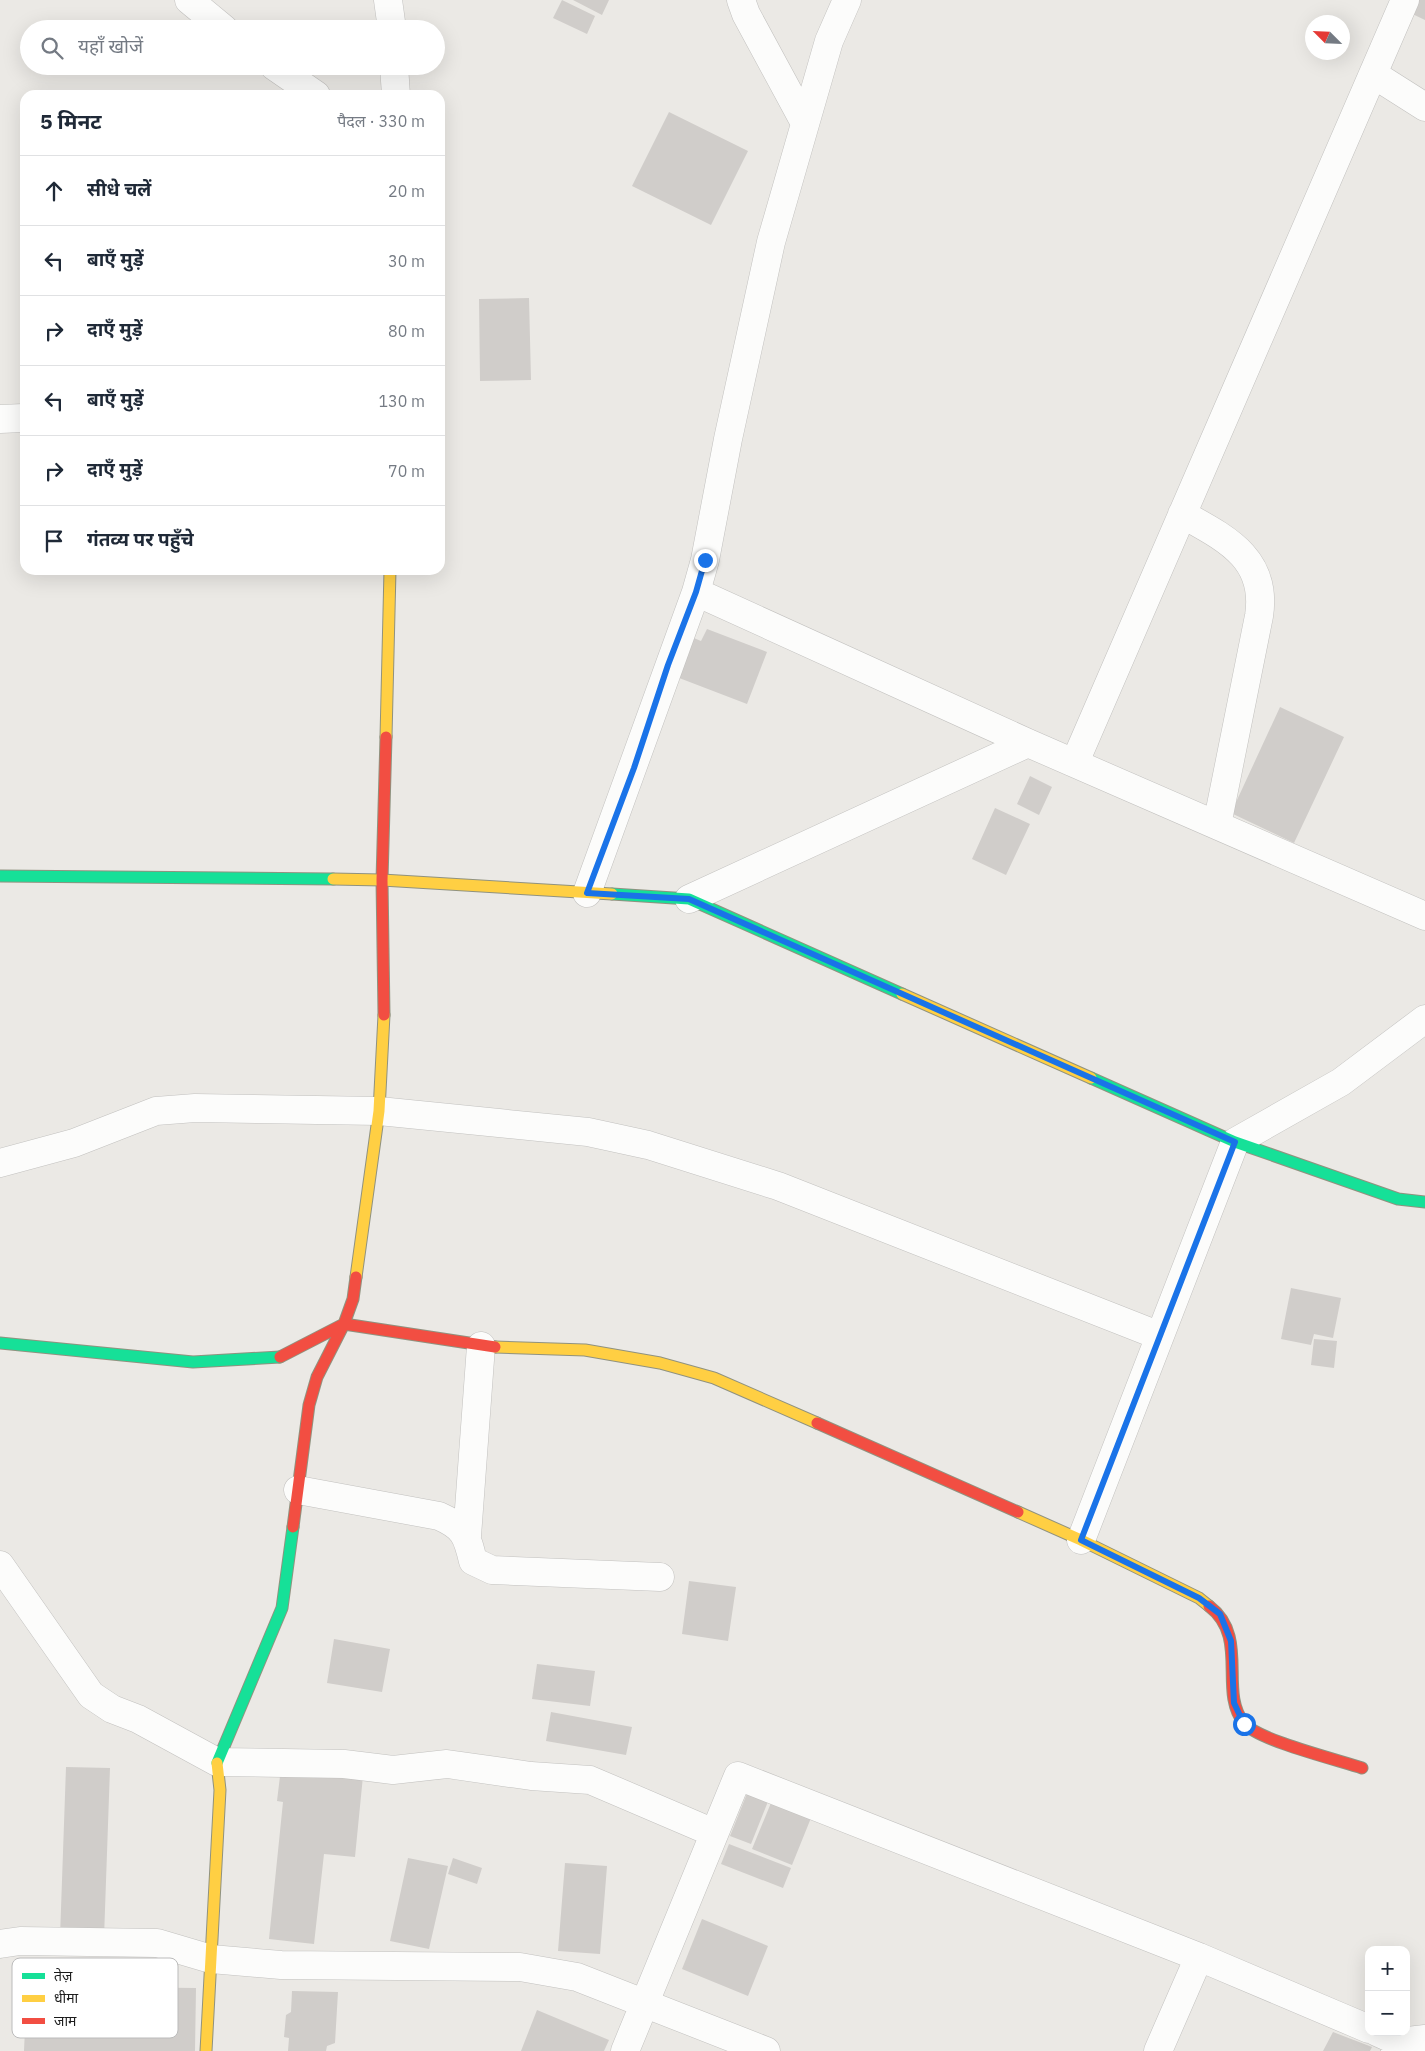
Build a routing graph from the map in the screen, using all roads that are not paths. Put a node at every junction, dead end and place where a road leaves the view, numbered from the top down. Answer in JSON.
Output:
{"nodes":[{"id":1,"x":189,"y":0,"type":"edge"},
{"id":2,"x":388,"y":0,"type":"edge"},
{"id":3,"x":741,"y":0,"type":"edge"},
{"id":4,"x":847,"y":0,"type":"edge"},
{"id":5,"x":1405,"y":0,"type":"edge"},
{"id":6,"x":213,"y":20,"type":"edge"},
{"id":7,"x":391,"y":20,"type":"edge"},
{"id":8,"x":1373,"y":74,"type":"junction"},
{"id":9,"x":287,"y":75,"type":"edge"},
{"id":10,"x":395,"y":75,"type":"edge"},
{"id":11,"x":309,"y":90,"type":"edge"},
{"id":12,"x":396,"y":90,"type":"edge"},
{"id":13,"x":1425,"y":107,"type":"edge"},
{"id":14,"x":805,"y":123,"type":"junction"},
{"id":15,"x":1182,"y":514,"type":"junction"},
{"id":16,"x":390,"y":575,"type":"edge"},
{"id":17,"x":696,"y":592,"type":"junction"},
{"id":18,"x":1028,"y":743,"type":"junction"},
{"id":19,"x":1075,"y":762,"type":"junction"},
{"id":20,"x":1217,"y":825,"type":"junction"},
{"id":21,"x":0,"y":876,"type":"edge"},
{"id":22,"x":382,"y":880,"type":"junction"},
{"id":23,"x":587,"y":893,"type":"junction"},
{"id":24,"x":689,"y":899,"type":"junction"},
{"id":25,"x":1425,"y":916,"type":"edge"},
{"id":26,"x":1425,"y":1019,"type":"edge"},
{"id":27,"x":379,"y":1111,"type":"junction"},
{"id":28,"x":1235,"y":1142,"type":"junction"},
{"id":29,"x":0,"y":1163,"type":"edge"},
{"id":30,"x":1425,"y":1202,"type":"edge"},
{"id":31,"x":344,"y":1324,"type":"junction"},
{"id":32,"x":1160,"y":1336,"type":"junction"},
{"id":33,"x":0,"y":1344,"type":"edge"},
{"id":34,"x":481,"y":1346,"type":"junction"},
{"id":35,"x":298,"y":1490,"type":"junction"},
{"id":36,"x":467,"y":1536,"type":"junction"},
{"id":37,"x":1081,"y":1540,"type":"junction"},
{"id":38,"x":0,"y":1565,"type":"edge"},
{"id":39,"x":660,"y":1576,"type":"dead end"},
{"id":40,"x":217,"y":1762,"type":"junction"},
{"id":41,"x":1362,"y":1768,"type":"dead end"},
{"id":42,"x":714,"y":1833,"type":"junction"},
{"id":43,"x":0,"y":1944,"type":"edge"},
{"id":44,"x":1200,"y":1957,"type":"junction"},
{"id":45,"x":211,"y":1959,"type":"junction"},
{"id":46,"x":644,"y":2002,"type":"junction"},
{"id":47,"x":1365,"y":2027,"type":"edge"},
{"id":48,"x":206,"y":2051,"type":"edge"},
{"id":49,"x":625,"y":2051,"type":"edge"},
{"id":50,"x":766,"y":2051,"type":"edge"},
{"id":51,"x":1158,"y":2051,"type":"edge"}],
"edges":[{"from":1,"to":6,"type":"street"},
{"from":2,"to":7,"type":"street"},
{"from":3,"to":14,"type":"street"},
{"from":4,"to":14,"type":"street"},
{"from":5,"to":8,"type":"street"},
{"from":8,"to":13,"type":"street"},
{"from":8,"to":15,"type":"street"},
{"from":9,"to":11,"type":"street"},
{"from":10,"to":12,"type":"street"},
{"from":14,"to":17,"type":"street"},
{"from":15,"to":19,"type":"street"},
{"from":15,"to":20,"type":"street"},
{"from":16,"to":22,"type":"street"},
{"from":17,"to":18,"type":"street"},
{"from":17,"to":23,"type":"street"},
{"from":18,"to":19,"type":"street"},
{"from":18,"to":24,"type":"street"},
{"from":19,"to":20,"type":"street"},
{"from":20,"to":25,"type":"street"},
{"from":21,"to":22,"type":"street"},
{"from":22,"to":23,"type":"street"},
{"from":22,"to":27,"type":"street"},
{"from":23,"to":24,"type":"street"},
{"from":24,"to":28,"type":"street"},
{"from":26,"to":28,"type":"street"},
{"from":27,"to":29,"type":"street"},
{"from":27,"to":31,"type":"street"},
{"from":27,"to":32,"type":"street"},
{"from":28,"to":30,"type":"street"},
{"from":28,"to":32,"type":"street"},
{"from":31,"to":33,"type":"street"},
{"from":31,"to":34,"type":"street"},
{"from":31,"to":35,"type":"street"},
{"from":32,"to":37,"type":"street"},
{"from":34,"to":36,"type":"street"},
{"from":34,"to":37,"type":"street"},
{"from":35,"to":36,"type":"street"},
{"from":35,"to":40,"type":"street"},
{"from":36,"to":39,"type":"street"},
{"from":37,"to":41,"type":"street"},
{"from":38,"to":40,"type":"street"},
{"from":40,"to":42,"type":"street"},
{"from":40,"to":45,"type":"street"},
{"from":42,"to":44,"type":"street"},
{"from":42,"to":46,"type":"street"},
{"from":43,"to":45,"type":"street"},
{"from":44,"to":47,"type":"street"},
{"from":44,"to":51,"type":"street"},
{"from":45,"to":46,"type":"street"},
{"from":45,"to":48,"type":"street"},
{"from":46,"to":49,"type":"street"},
{"from":46,"to":50,"type":"street"}]}
